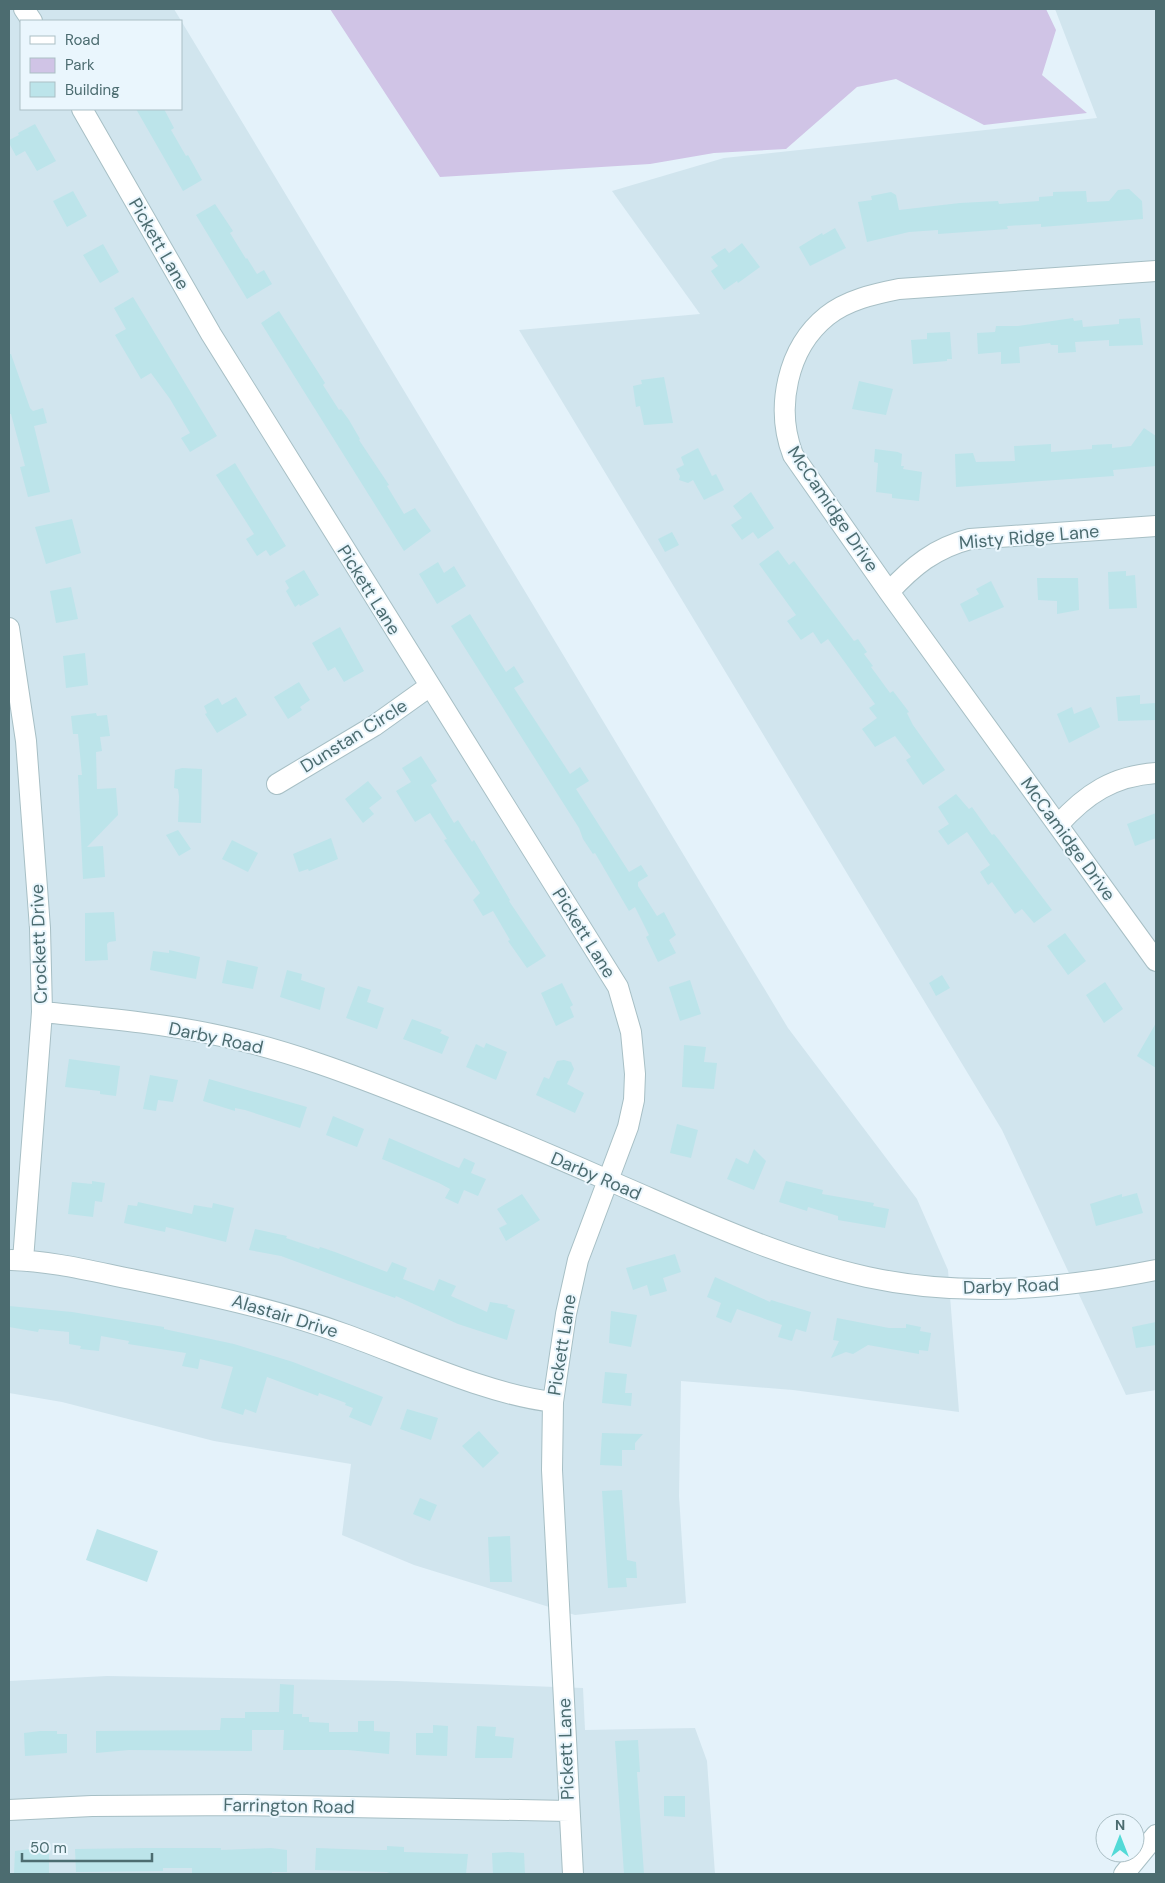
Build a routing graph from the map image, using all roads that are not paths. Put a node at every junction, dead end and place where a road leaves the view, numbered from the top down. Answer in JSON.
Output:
{"nodes":[{"id":1,"x":24,"y":9,"type":"edge"},
{"id":2,"x":31,"y":20,"type":"edge"},
{"id":3,"x":83,"y":110,"type":"edge"},
{"id":4,"x":1156,"y":271,"type":"edge"},
{"id":5,"x":1156,"y":526,"type":"edge"},
{"id":6,"x":889,"y":592,"type":"junction"},
{"id":7,"x":9,"y":628,"type":"edge"},
{"id":8,"x":430,"y":686,"type":"junction"},
{"id":9,"x":1156,"y":773,"type":"edge"},
{"id":10,"x":277,"y":784,"type":"dead end"},
{"id":11,"x":1058,"y":825,"type":"junction"},
{"id":12,"x":1156,"y":961,"type":"edge"},
{"id":13,"x":42,"y":1012,"type":"junction"},
{"id":14,"x":609,"y":1180,"type":"junction"},
{"id":15,"x":16,"y":1260,"type":"edge"},
{"id":16,"x":1156,"y":1270,"type":"edge"},
{"id":17,"x":552,"y":1402,"type":"junction"},
{"id":18,"x":9,"y":1810,"type":"edge"},
{"id":19,"x":569,"y":1811,"type":"junction"},
{"id":20,"x":1156,"y":1835,"type":"edge"},
{"id":21,"x":573,"y":1874,"type":"edge"},
{"id":22,"x":1124,"y":1874,"type":"edge"}],
"edges":[{"from":1,"to":2,"type":"street"},
{"from":3,"to":8,"type":"street","name":"Pickett Lane"},
{"from":4,"to":6,"type":"street","name":"McCamidge Drive"},
{"from":5,"to":6,"type":"street","name":"Misty Ridge Lane"},
{"from":6,"to":11,"type":"street","name":"McCamidge Drive"},
{"from":7,"to":13,"type":"street","name":"Crockett Drive"},
{"from":8,"to":10,"type":"street","name":"Dunstan Circle"},
{"from":8,"to":14,"type":"street","name":"Pickett Lane"},
{"from":9,"to":11,"type":"street"},
{"from":11,"to":12,"type":"street","name":"McCamidge Drive"},
{"from":13,"to":14,"type":"street","name":"Darby Road"},
{"from":13,"to":15,"type":"street","name":"Crockett Drive"},
{"from":14,"to":16,"type":"street","name":"Darby Road"},
{"from":14,"to":17,"type":"street","name":"Pickett Lane"},
{"from":15,"to":17,"type":"street","name":"Alastair Drive"},
{"from":17,"to":19,"type":"street","name":"Pickett Lane"},
{"from":18,"to":19,"type":"street","name":"Farrington Road"},
{"from":19,"to":21,"type":"street","name":"Pickett Lane"},
{"from":20,"to":22,"type":"street"}]}
